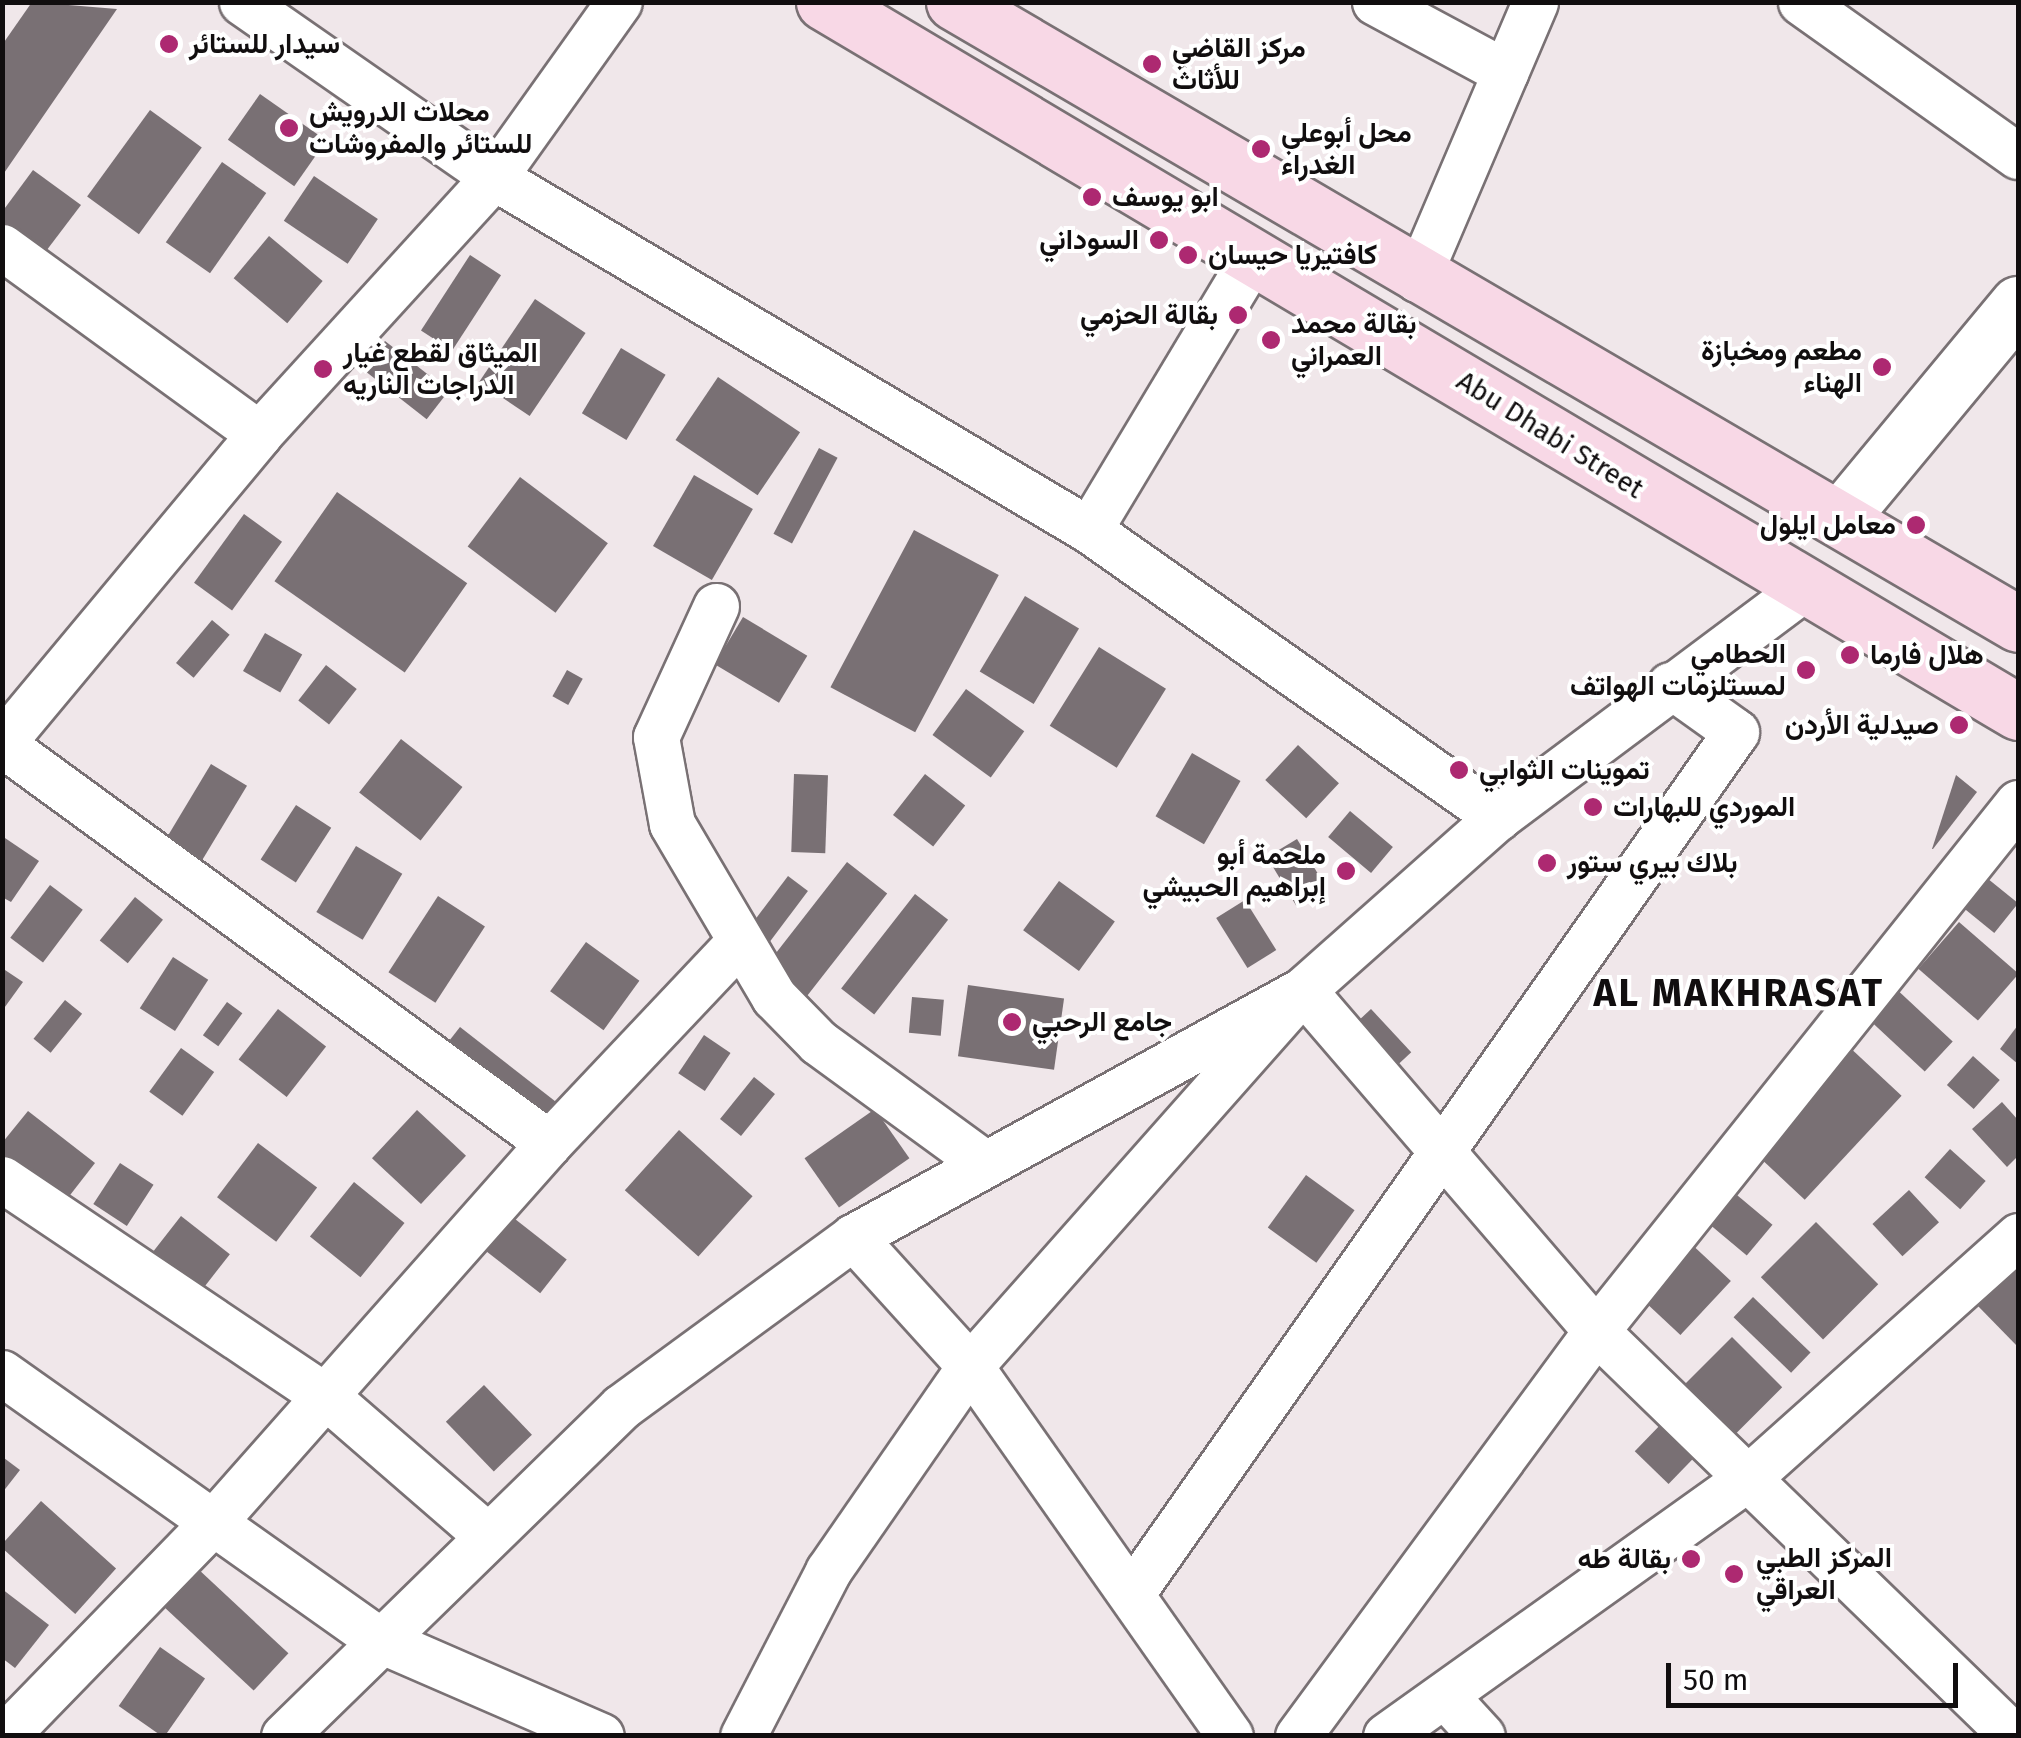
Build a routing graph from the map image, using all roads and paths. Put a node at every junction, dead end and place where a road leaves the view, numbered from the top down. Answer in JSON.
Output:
{"nodes":[{"id":1,"x":242,"y":2,"type":"edge"},
{"id":2,"x":620,"y":2,"type":"edge"},
{"id":3,"x":824,"y":2,"type":"edge"},
{"id":4,"x":954,"y":2,"type":"edge"},
{"id":5,"x":1374,"y":2,"type":"edge"},
{"id":6,"x":1535,"y":2,"type":"edge"},
{"id":7,"x":1801,"y":2,"type":"edge"},
{"id":8,"x":1861,"y":19,"type":"edge"},
{"id":9,"x":1505,"y":72,"type":"junction"},
{"id":10,"x":2018,"y":156,"type":"edge"},
{"id":11,"x":494,"y":177,"type":"junction"},
{"id":12,"x":2,"y":248,"type":"edge"},
{"id":13,"x":1255,"y":254,"type":"junction"},
{"id":14,"x":1418,"y":279,"type":"junction"},
{"id":15,"x":2018,"y":304,"type":"edge"},
{"id":16,"x":259,"y":434,"type":"junction"},
{"id":17,"x":1841,"y":517,"type":"junction"},
{"id":18,"x":1089,"y":530,"type":"junction"},
{"id":19,"x":1802,"y":590,"type":"junction"},
{"id":20,"x":716,"y":606,"type":"dead end"},
{"id":21,"x":2018,"y":624,"type":"edge"},
{"id":22,"x":1670,"y":686,"type":"junction"},
{"id":23,"x":2018,"y":712,"type":"edge"},
{"id":24,"x":2,"y":744,"type":"edge"},
{"id":25,"x":2018,"y":804,"type":"edge"},
{"id":26,"x":1498,"y":817,"type":"junction"},
{"id":27,"x":737,"y":944,"type":"junction"},
{"id":28,"x":1303,"y":990,"type":"junction"},
{"id":29,"x":549,"y":1144,"type":"junction"},
{"id":30,"x":1440,"y":1159,"type":"junction"},
{"id":31,"x":984,"y":1163,"type":"junction"},
{"id":32,"x":2,"y":1179,"type":"edge"},
{"id":33,"x":2018,"y":1236,"type":"edge"},
{"id":34,"x":853,"y":1237,"type":"junction"},
{"id":35,"x":1596,"y":1331,"type":"junction"},
{"id":36,"x":970,"y":1366,"type":"junction"},
{"id":37,"x":2,"y":1373,"type":"edge"},
{"id":38,"x":327,"y":1397,"type":"junction"},
{"id":39,"x":1750,"y":1476,"type":"junction"},
{"id":40,"x":216,"y":1519,"type":"junction"},
{"id":41,"x":483,"y":1532,"type":"junction"},
{"id":42,"x":1134,"y":1590,"type":"junction"},
{"id":43,"x":378,"y":1640,"type":"junction"},
{"id":44,"x":1448,"y":1698,"type":"junction"},
{"id":45,"x":2006,"y":1709,"type":"edge"},
{"id":46,"x":5,"y":1736,"type":"edge"},
{"id":47,"x":284,"y":1736,"type":"edge"},
{"id":48,"x":602,"y":1736,"type":"edge"},
{"id":49,"x":743,"y":1736,"type":"edge"},
{"id":50,"x":1230,"y":1736,"type":"edge"},
{"id":51,"x":1298,"y":1736,"type":"edge"},
{"id":52,"x":1386,"y":1736,"type":"edge"},
{"id":53,"x":1482,"y":1736,"type":"edge"}],
"edges":[{"from":1,"to":11,"type":"street"},
{"from":2,"to":11,"type":"street"},
{"from":3,"to":13,"type":"main road","name":"Abu Dhabi Street"},
{"from":4,"to":14,"type":"main road"},
{"from":5,"to":9,"type":"street"},
{"from":6,"to":9,"type":"street"},
{"from":7,"to":8,"type":"street"},
{"from":8,"to":10,"type":"street"},
{"from":9,"to":14,"type":"street"},
{"from":11,"to":16,"type":"street"},
{"from":11,"to":18,"type":"street"},
{"from":12,"to":16,"type":"street"},
{"from":13,"to":18,"type":"street"},
{"from":13,"to":19,"type":"main road","name":"Abu Dhabi Street"},
{"from":14,"to":17,"type":"main road"},
{"from":15,"to":17,"type":"street"},
{"from":16,"to":24,"type":"street"},
{"from":17,"to":21,"type":"main road"},
{"from":18,"to":26,"type":"street"},
{"from":19,"to":22,"type":"street"},
{"from":19,"to":23,"type":"main road","name":"Abu Dhabi Street"},
{"from":20,"to":27,"type":"street"},
{"from":22,"to":26,"type":"street"},
{"from":22,"to":30,"type":"street"},
{"from":24,"to":29,"type":"street"},
{"from":25,"to":35,"type":"street"},
{"from":26,"to":28,"type":"street"},
{"from":27,"to":29,"type":"street"},
{"from":27,"to":31,"type":"street"},
{"from":28,"to":30,"type":"street"},
{"from":28,"to":31,"type":"street"},
{"from":28,"to":36,"type":"street"},
{"from":29,"to":38,"type":"street"},
{"from":30,"to":35,"type":"street"},
{"from":30,"to":42,"type":"street"},
{"from":31,"to":34,"type":"street"},
{"from":32,"to":38,"type":"street"},
{"from":33,"to":39,"type":"street"},
{"from":34,"to":36,"type":"street"},
{"from":34,"to":41,"type":"street"},
{"from":35,"to":39,"type":"street"},
{"from":35,"to":51,"type":"street"},
{"from":36,"to":42,"type":"street"},
{"from":36,"to":49,"type":"street"},
{"from":37,"to":40,"type":"street"},
{"from":38,"to":40,"type":"street"},
{"from":38,"to":41,"type":"street"},
{"from":39,"to":44,"type":"street"},
{"from":39,"to":45,"type":"street"},
{"from":40,"to":43,"type":"street"},
{"from":40,"to":46,"type":"street"},
{"from":41,"to":43,"type":"street"},
{"from":42,"to":50,"type":"street"},
{"from":43,"to":47,"type":"street"},
{"from":43,"to":48,"type":"street"},
{"from":44,"to":52,"type":"street"},
{"from":44,"to":53,"type":"street"}]}
